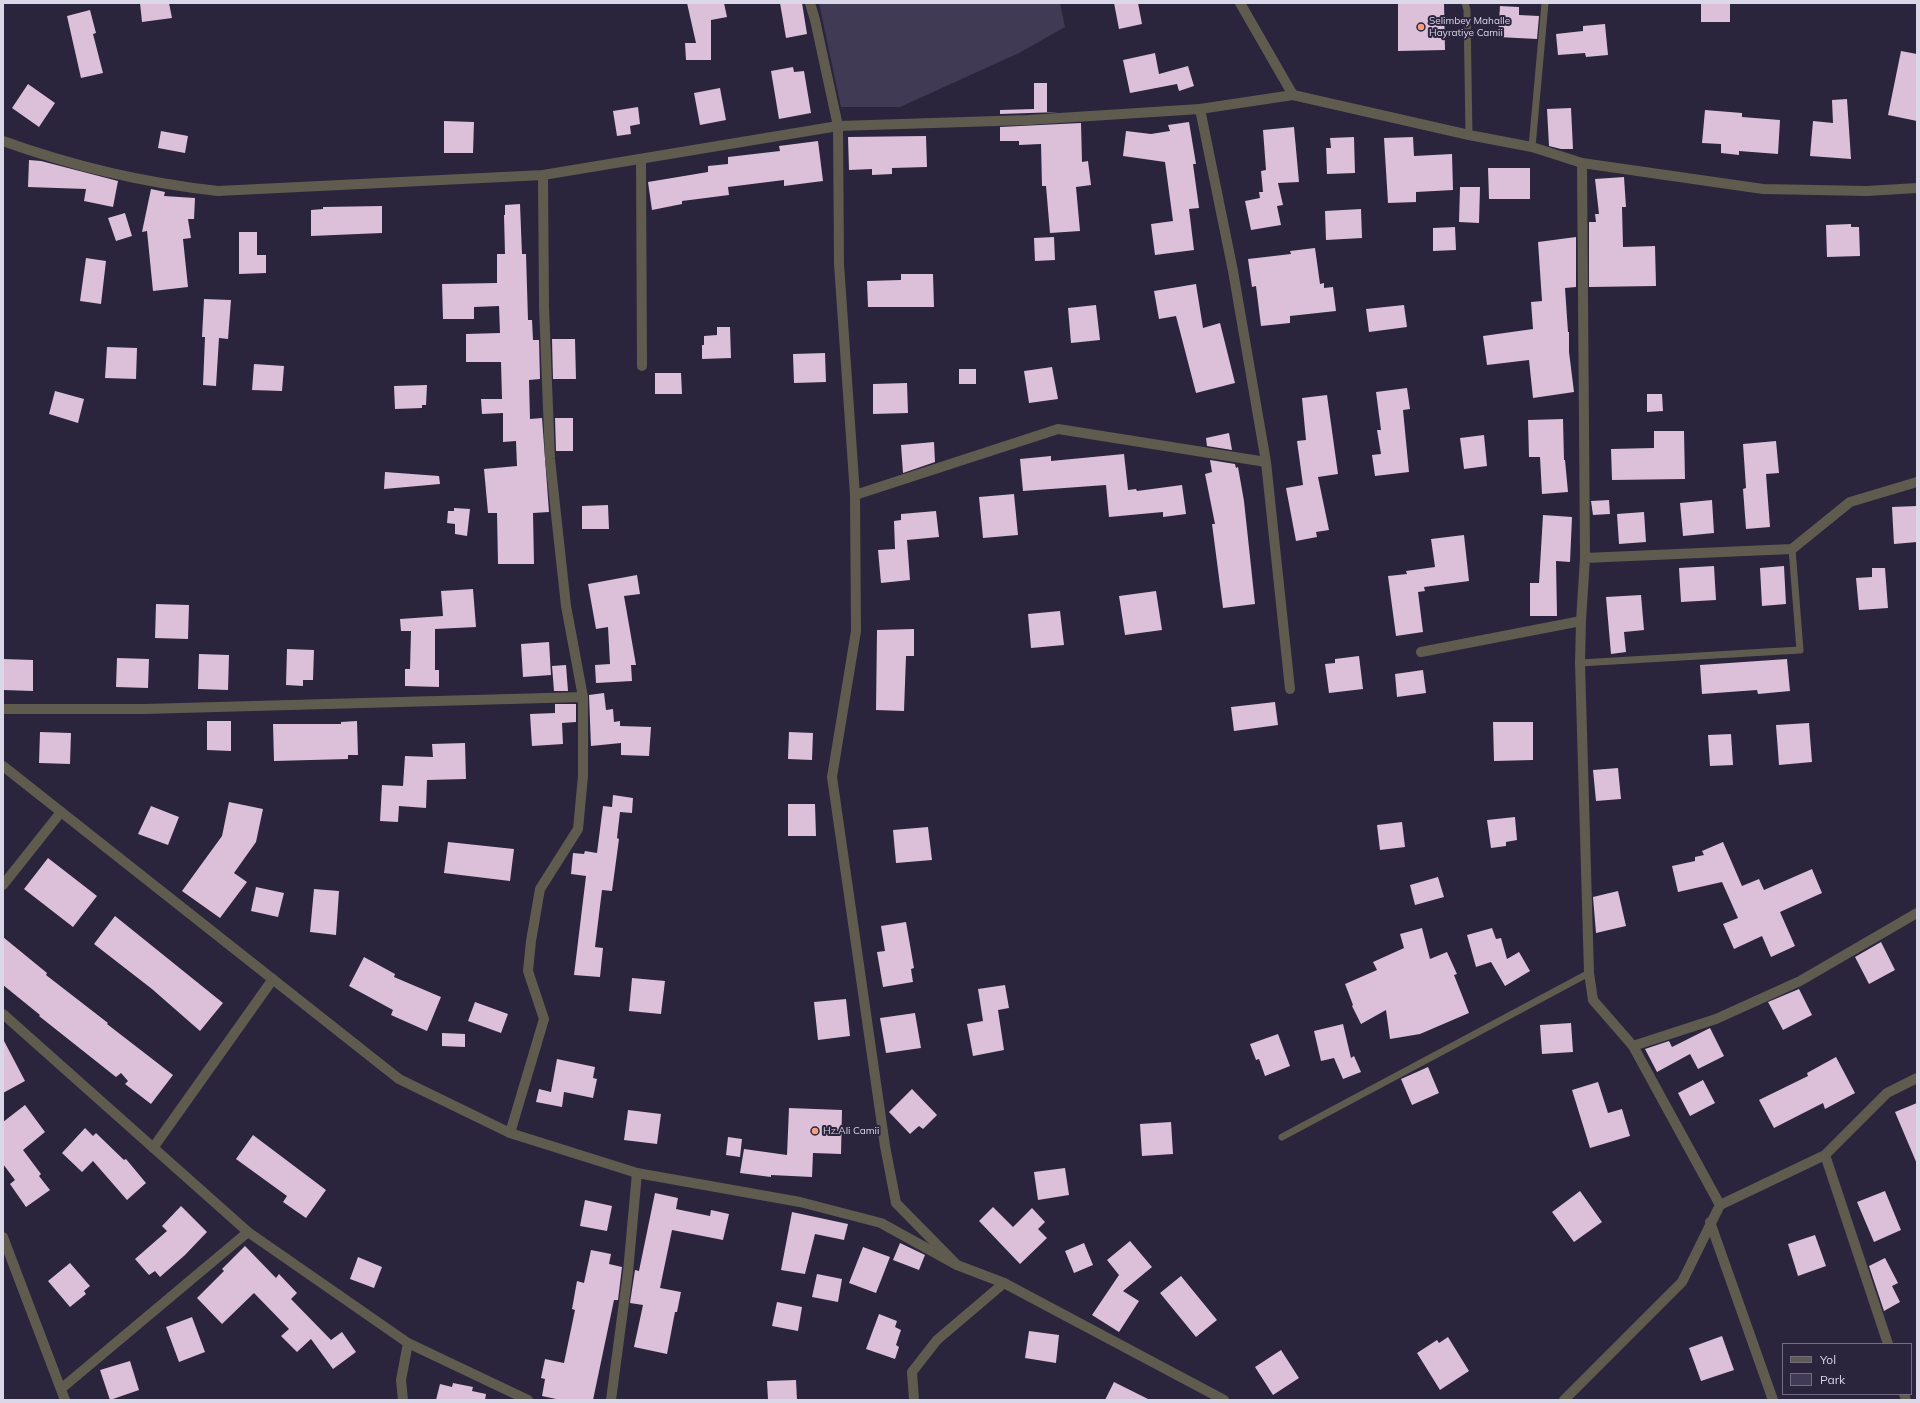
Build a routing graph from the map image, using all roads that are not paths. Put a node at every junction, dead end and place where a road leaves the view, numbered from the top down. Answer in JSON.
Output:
{"nodes":[{"id":1,"x":810,"y":3,"type":"edge"},
{"id":2,"x":1240,"y":3,"type":"edge"},
{"id":3,"x":1465,"y":3,"type":"edge"},
{"id":4,"x":1545,"y":3,"type":"edge"},
{"id":5,"x":1294,"y":95,"type":"junction"},
{"id":6,"x":1200,"y":109,"type":"junction"},
{"id":7,"x":838,"y":126,"type":"junction"},
{"id":8,"x":1469,"y":135,"type":"junction"},
{"id":9,"x":3,"y":142,"type":"edge"},
{"id":10,"x":1532,"y":147,"type":"junction"},
{"id":11,"x":641,"y":159,"type":"junction"},
{"id":12,"x":1582,"y":163,"type":"junction"},
{"id":13,"x":543,"y":175,"type":"junction"},
{"id":14,"x":1917,"y":188,"type":"edge"},
{"id":15,"x":642,"y":366,"type":"dead end"},
{"id":16,"x":1266,"y":462,"type":"junction"},
{"id":17,"x":1917,"y":482,"type":"edge"},
{"id":18,"x":855,"y":495,"type":"junction"},
{"id":19,"x":1792,"y":549,"type":"junction"},
{"id":20,"x":1585,"y":558,"type":"junction"},
{"id":21,"x":1580,"y":621,"type":"junction"},
{"id":22,"x":1421,"y":652,"type":"dead end"},
{"id":23,"x":1580,"y":663,"type":"junction"},
{"id":24,"x":1290,"y":688,"type":"dead end"},
{"id":25,"x":583,"y":697,"type":"junction"},
{"id":26,"x":3,"y":709,"type":"edge"},
{"id":27,"x":3,"y":766,"type":"edge"},
{"id":28,"x":61,"y":812,"type":"junction"},
{"id":29,"x":3,"y":885,"type":"edge"},
{"id":30,"x":1917,"y":913,"type":"edge"},
{"id":31,"x":1589,"y":973,"type":"junction"},
{"id":32,"x":273,"y":980,"type":"junction"},
{"id":33,"x":3,"y":1014,"type":"edge"},
{"id":34,"x":1633,"y":1046,"type":"junction"},
{"id":35,"x":1917,"y":1078,"type":"edge"},
{"id":36,"x":510,"y":1133,"type":"junction"},
{"id":37,"x":1282,"y":1137,"type":"dead end"},
{"id":38,"x":153,"y":1148,"type":"junction"},
{"id":39,"x":1825,"y":1155,"type":"junction"},
{"id":40,"x":637,"y":1173,"type":"junction"},
{"id":41,"x":1720,"y":1205,"type":"junction"},
{"id":42,"x":1710,"y":1222,"type":"junction"},
{"id":43,"x":248,"y":1232,"type":"junction"},
{"id":44,"x":3,"y":1237,"type":"edge"},
{"id":45,"x":957,"y":1265,"type":"junction"},
{"id":46,"x":1004,"y":1283,"type":"junction"},
{"id":47,"x":408,"y":1343,"type":"junction"},
{"id":48,"x":1888,"y":1343,"type":"edge"},
{"id":49,"x":62,"y":1388,"type":"junction"},
{"id":50,"x":65,"y":1400,"type":"edge"},
{"id":51,"x":403,"y":1400,"type":"edge"},
{"id":52,"x":528,"y":1400,"type":"edge"},
{"id":53,"x":611,"y":1400,"type":"edge"},
{"id":54,"x":914,"y":1400,"type":"edge"},
{"id":55,"x":1224,"y":1400,"type":"edge"},
{"id":56,"x":1564,"y":1400,"type":"edge"},
{"id":57,"x":1773,"y":1400,"type":"edge"}],
"edges":[{"from":1,"to":7,"type":"street"},
{"from":2,"to":5,"type":"street"},
{"from":3,"to":8,"type":"lane"},
{"from":4,"to":10,"type":"lane"},
{"from":5,"to":6,"type":"street"},
{"from":5,"to":8,"type":"street"},
{"from":6,"to":7,"type":"street"},
{"from":6,"to":16,"type":"street"},
{"from":7,"to":11,"type":"street"},
{"from":7,"to":18,"type":"street"},
{"from":8,"to":10,"type":"street"},
{"from":9,"to":13,"type":"street"},
{"from":10,"to":12,"type":"street"},
{"from":11,"to":13,"type":"street"},
{"from":11,"to":15,"type":"street"},
{"from":12,"to":14,"type":"street"},
{"from":12,"to":20,"type":"street"},
{"from":13,"to":25,"type":"street"},
{"from":16,"to":18,"type":"street"},
{"from":16,"to":24,"type":"street"},
{"from":17,"to":19,"type":"street"},
{"from":18,"to":45,"type":"street"},
{"from":19,"to":20,"type":"street"},
{"from":19,"to":23,"type":"lane"},
{"from":20,"to":21,"type":"street"},
{"from":21,"to":22,"type":"street"},
{"from":21,"to":23,"type":"street"},
{"from":23,"to":31,"type":"street"},
{"from":25,"to":26,"type":"street"},
{"from":25,"to":36,"type":"street"},
{"from":27,"to":28,"type":"street"},
{"from":28,"to":29,"type":"street"},
{"from":28,"to":32,"type":"street"},
{"from":30,"to":34,"type":"street"},
{"from":31,"to":34,"type":"street"},
{"from":31,"to":37,"type":"lane"},
{"from":32,"to":36,"type":"street"},
{"from":32,"to":38,"type":"street"},
{"from":33,"to":38,"type":"street"},
{"from":34,"to":41,"type":"street"},
{"from":35,"to":39,"type":"street"},
{"from":36,"to":40,"type":"street"},
{"from":38,"to":43,"type":"street"},
{"from":39,"to":41,"type":"street"},
{"from":39,"to":48,"type":"street"},
{"from":40,"to":45,"type":"street"},
{"from":40,"to":53,"type":"street"},
{"from":41,"to":42,"type":"street"},
{"from":42,"to":56,"type":"street"},
{"from":42,"to":57,"type":"street"},
{"from":43,"to":47,"type":"street"},
{"from":43,"to":49,"type":"street"},
{"from":44,"to":49,"type":"street"},
{"from":45,"to":46,"type":"street"},
{"from":46,"to":54,"type":"street"},
{"from":46,"to":55,"type":"street"},
{"from":47,"to":51,"type":"street"},
{"from":47,"to":52,"type":"street"},
{"from":49,"to":50,"type":"street"}]}
